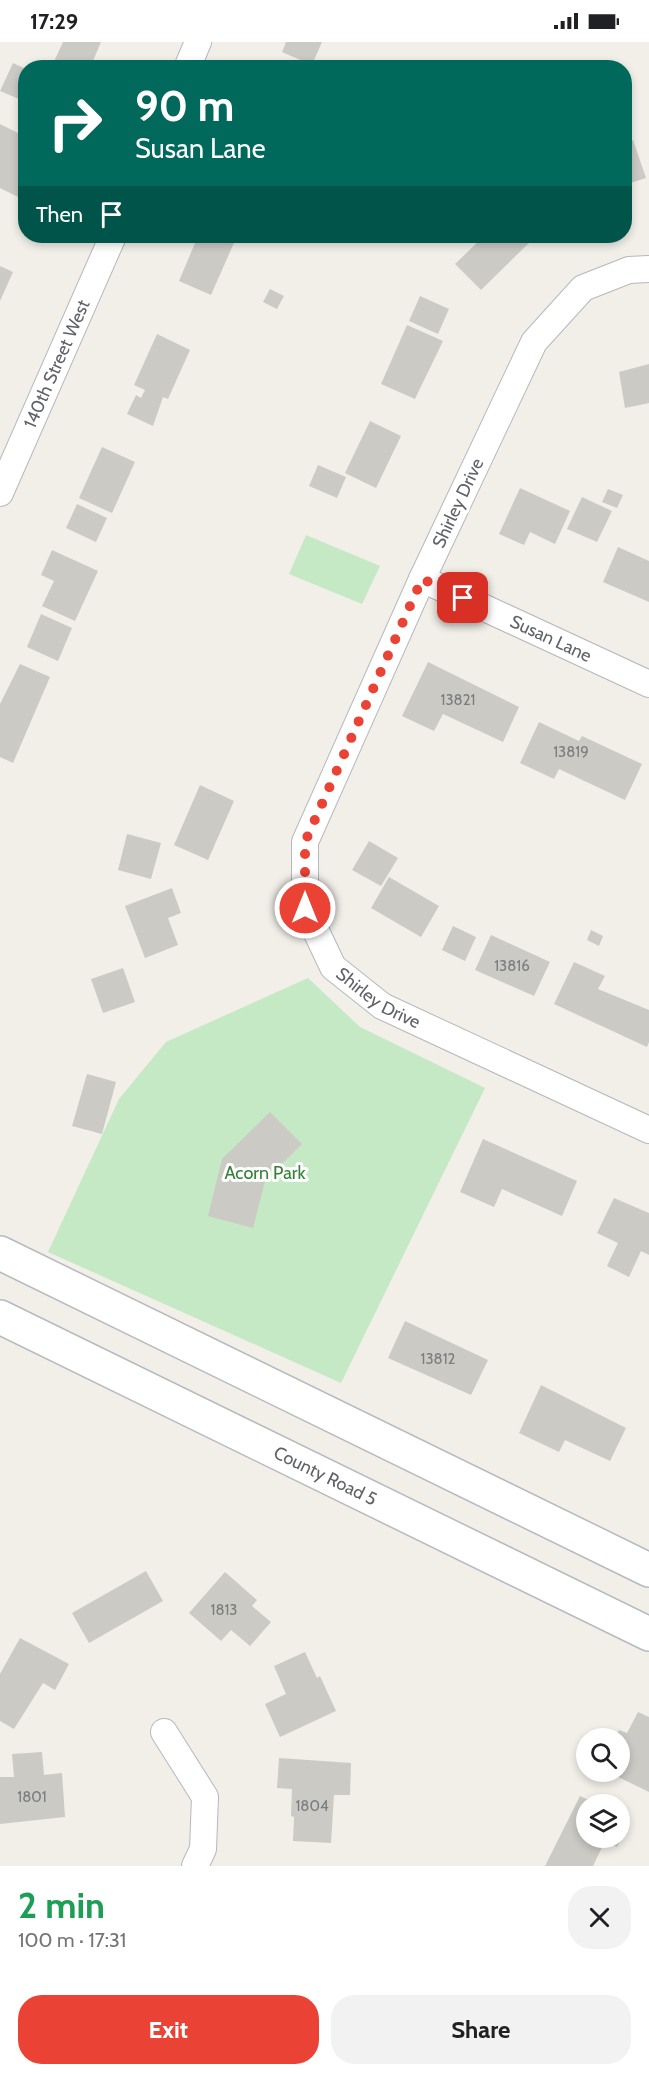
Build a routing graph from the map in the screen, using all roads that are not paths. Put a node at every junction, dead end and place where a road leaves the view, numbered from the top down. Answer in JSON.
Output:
{"nodes":[{"id":1,"x":198,"y":42,"type":"edge"},
{"id":2,"x":190,"y":60,"type":"edge"},
{"id":3,"x":110,"y":243,"type":"edge"},
{"id":4,"x":649,"y":269,"type":"edge"},
{"id":5,"x":0,"y":493,"type":"edge"},
{"id":6,"x":422,"y":579,"type":"junction"},
{"id":7,"x":649,"y":684,"type":"edge"},
{"id":8,"x":649,"y":1130,"type":"edge"},
{"id":9,"x":0,"y":1252,"type":"edge"},
{"id":10,"x":0,"y":1317,"type":"edge"},
{"id":11,"x":649,"y":1570,"type":"edge"},
{"id":12,"x":649,"y":1634,"type":"edge"},
{"id":13,"x":164,"y":1732,"type":"dead end"},
{"id":14,"x":195,"y":1866,"type":"edge"}],
"edges":[{"from":1,"to":2,"type":"street"},
{"from":3,"to":5,"type":"street","name":"140th Street West"},
{"from":4,"to":6,"type":"street","name":"Shirley Drive"},
{"from":6,"to":7,"type":"street","name":"Susan Lane"},
{"from":6,"to":8,"type":"street","name":"Shirley Drive"},
{"from":9,"to":11,"type":"main road"},
{"from":10,"to":12,"type":"main road","name":"County Road 5"},
{"from":13,"to":14,"type":"street"}]}
